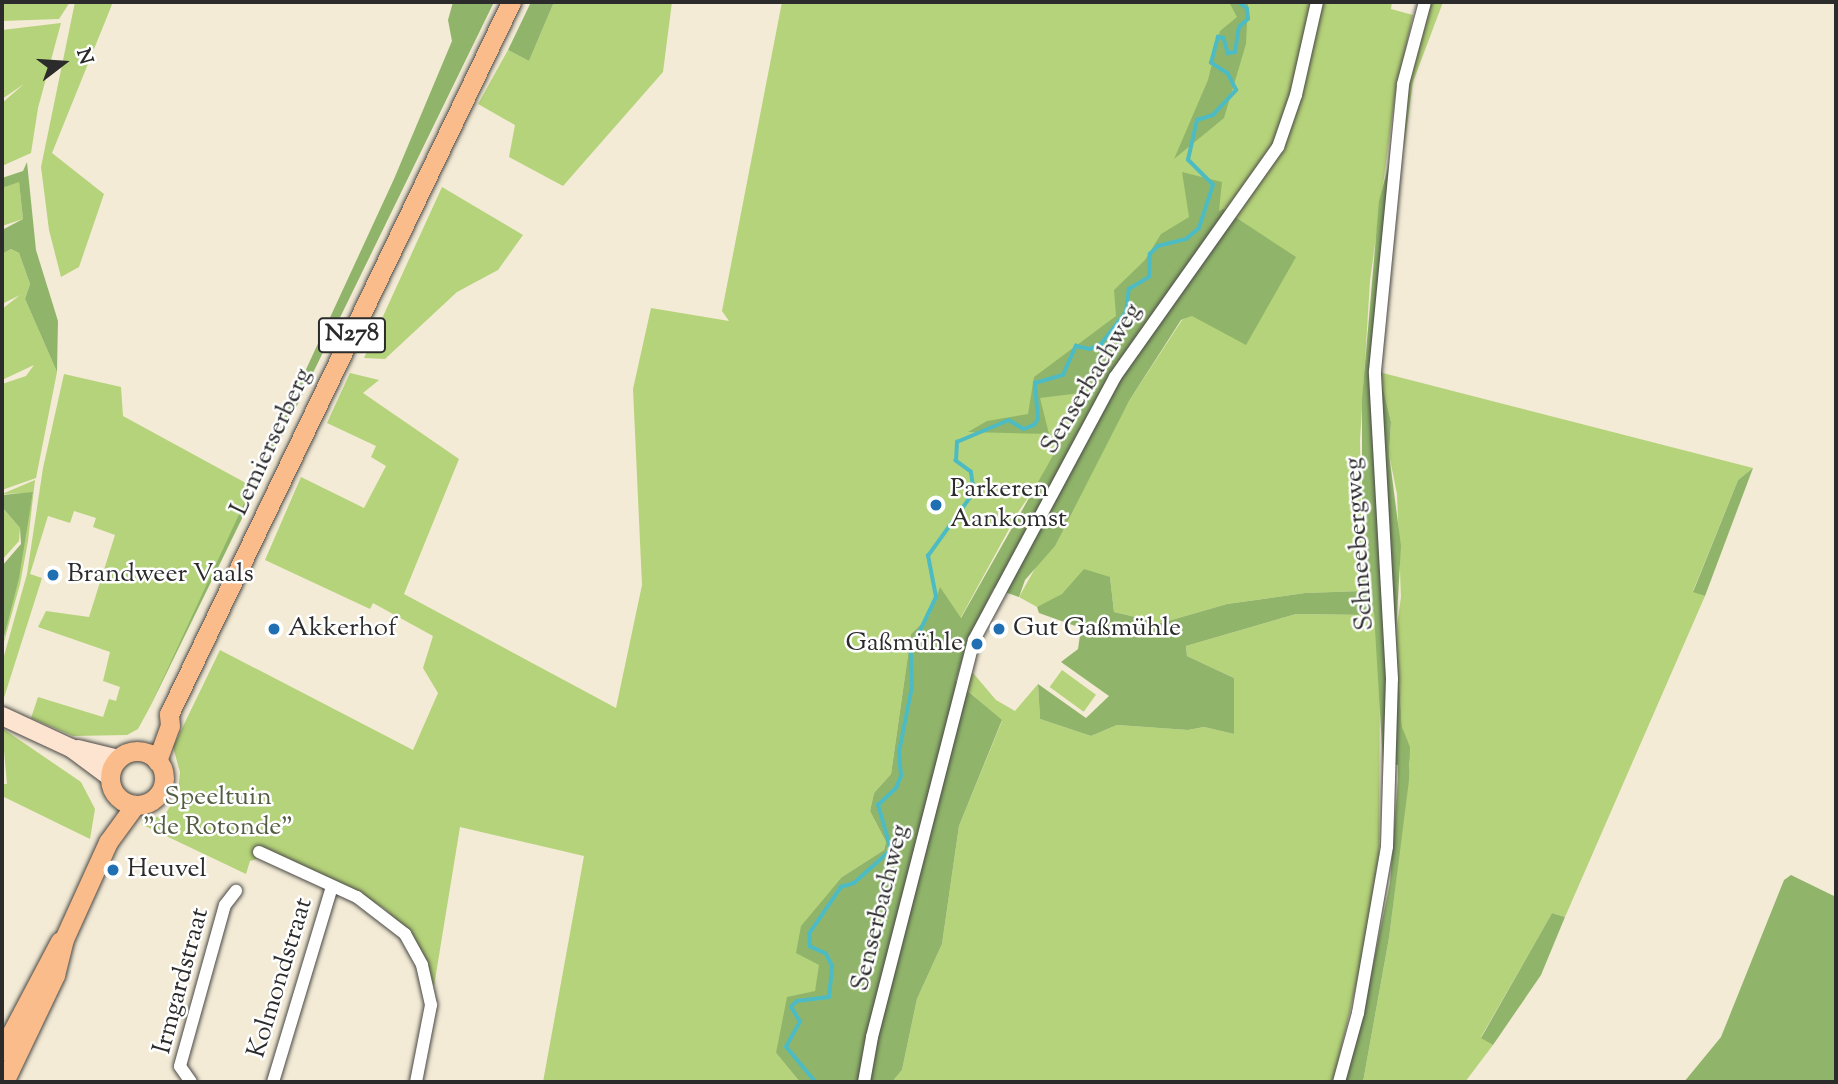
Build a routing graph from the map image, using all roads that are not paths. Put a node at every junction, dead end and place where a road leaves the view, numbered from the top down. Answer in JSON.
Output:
{"nodes":[{"id":1,"x":511,"y":2,"type":"edge"},
{"id":2,"x":1317,"y":2,"type":"edge"},
{"id":3,"x":1425,"y":2,"type":"edge"},
{"id":4,"x":169,"y":714,"type":"junction"},
{"id":5,"x":2,"y":716,"type":"edge"},
{"id":6,"x":71,"y":748,"type":"junction"},
{"id":7,"x":139,"y":752,"type":"junction"},
{"id":8,"x":119,"y":759,"type":"junction"},
{"id":9,"x":157,"y":761,"type":"junction"},
{"id":10,"x":110,"y":777,"type":"junction"},
{"id":11,"x":117,"y":796,"type":"junction"},
{"id":12,"x":135,"y":805,"type":"junction"},
{"id":13,"x":108,"y":842,"type":"junction"},
{"id":14,"x":259,"y":852,"type":"dead end"},
{"id":15,"x":332,"y":887,"type":"junction"},
{"id":16,"x":236,"y":891,"type":"dead end"},
{"id":17,"x":64,"y":939,"type":"junction"},
{"id":18,"x":2,"y":1051,"type":"edge"},
{"id":19,"x":4,"y":1082,"type":"edge"},
{"id":20,"x":191,"y":1082,"type":"edge"},
{"id":21,"x":273,"y":1082,"type":"edge"},
{"id":22,"x":416,"y":1082,"type":"edge"},
{"id":23,"x":864,"y":1082,"type":"edge"},
{"id":24,"x":1339,"y":1082,"type":"edge"}],
"edges":[{"from":1,"to":4,"type":"main road","name":"Lemierserberg","number":"N278"},
{"from":2,"to":23,"type":"street","name":"Senserbachweg"},
{"from":3,"to":24,"type":"street","name":"Schneebergweg"},
{"from":4,"to":7,"type":"main road","name":"Lemierserberg","number":"N278"},
{"from":4,"to":9,"type":"main road","name":"Lemierserberg","number":"N278"},
{"from":5,"to":6,"type":"main road"},
{"from":6,"to":8,"type":"main road"},
{"from":6,"to":10,"type":"main road"},
{"from":7,"to":8,"type":"main road"},
{"from":7,"to":9,"type":"main road"},
{"from":8,"to":10,"type":"main road"},
{"from":9,"to":12,"type":"main road","number":"N278"},
{"from":10,"to":11,"type":"main road"},
{"from":11,"to":12,"type":"main road"},
{"from":11,"to":13,"type":"main road","number":"N278"},
{"from":12,"to":13,"type":"main road","number":"N278"},
{"from":13,"to":17,"type":"main road","number":"N278"},
{"from":14,"to":15,"type":"street"},
{"from":15,"to":21,"type":"street","name":"Kolmondstraat"},
{"from":15,"to":22,"type":"street"},
{"from":16,"to":20,"type":"street","name":"Irmgardstraat"},
{"from":17,"to":18,"type":"main road","number":"N278"},
{"from":17,"to":19,"type":"main road","number":"N278"}]}
